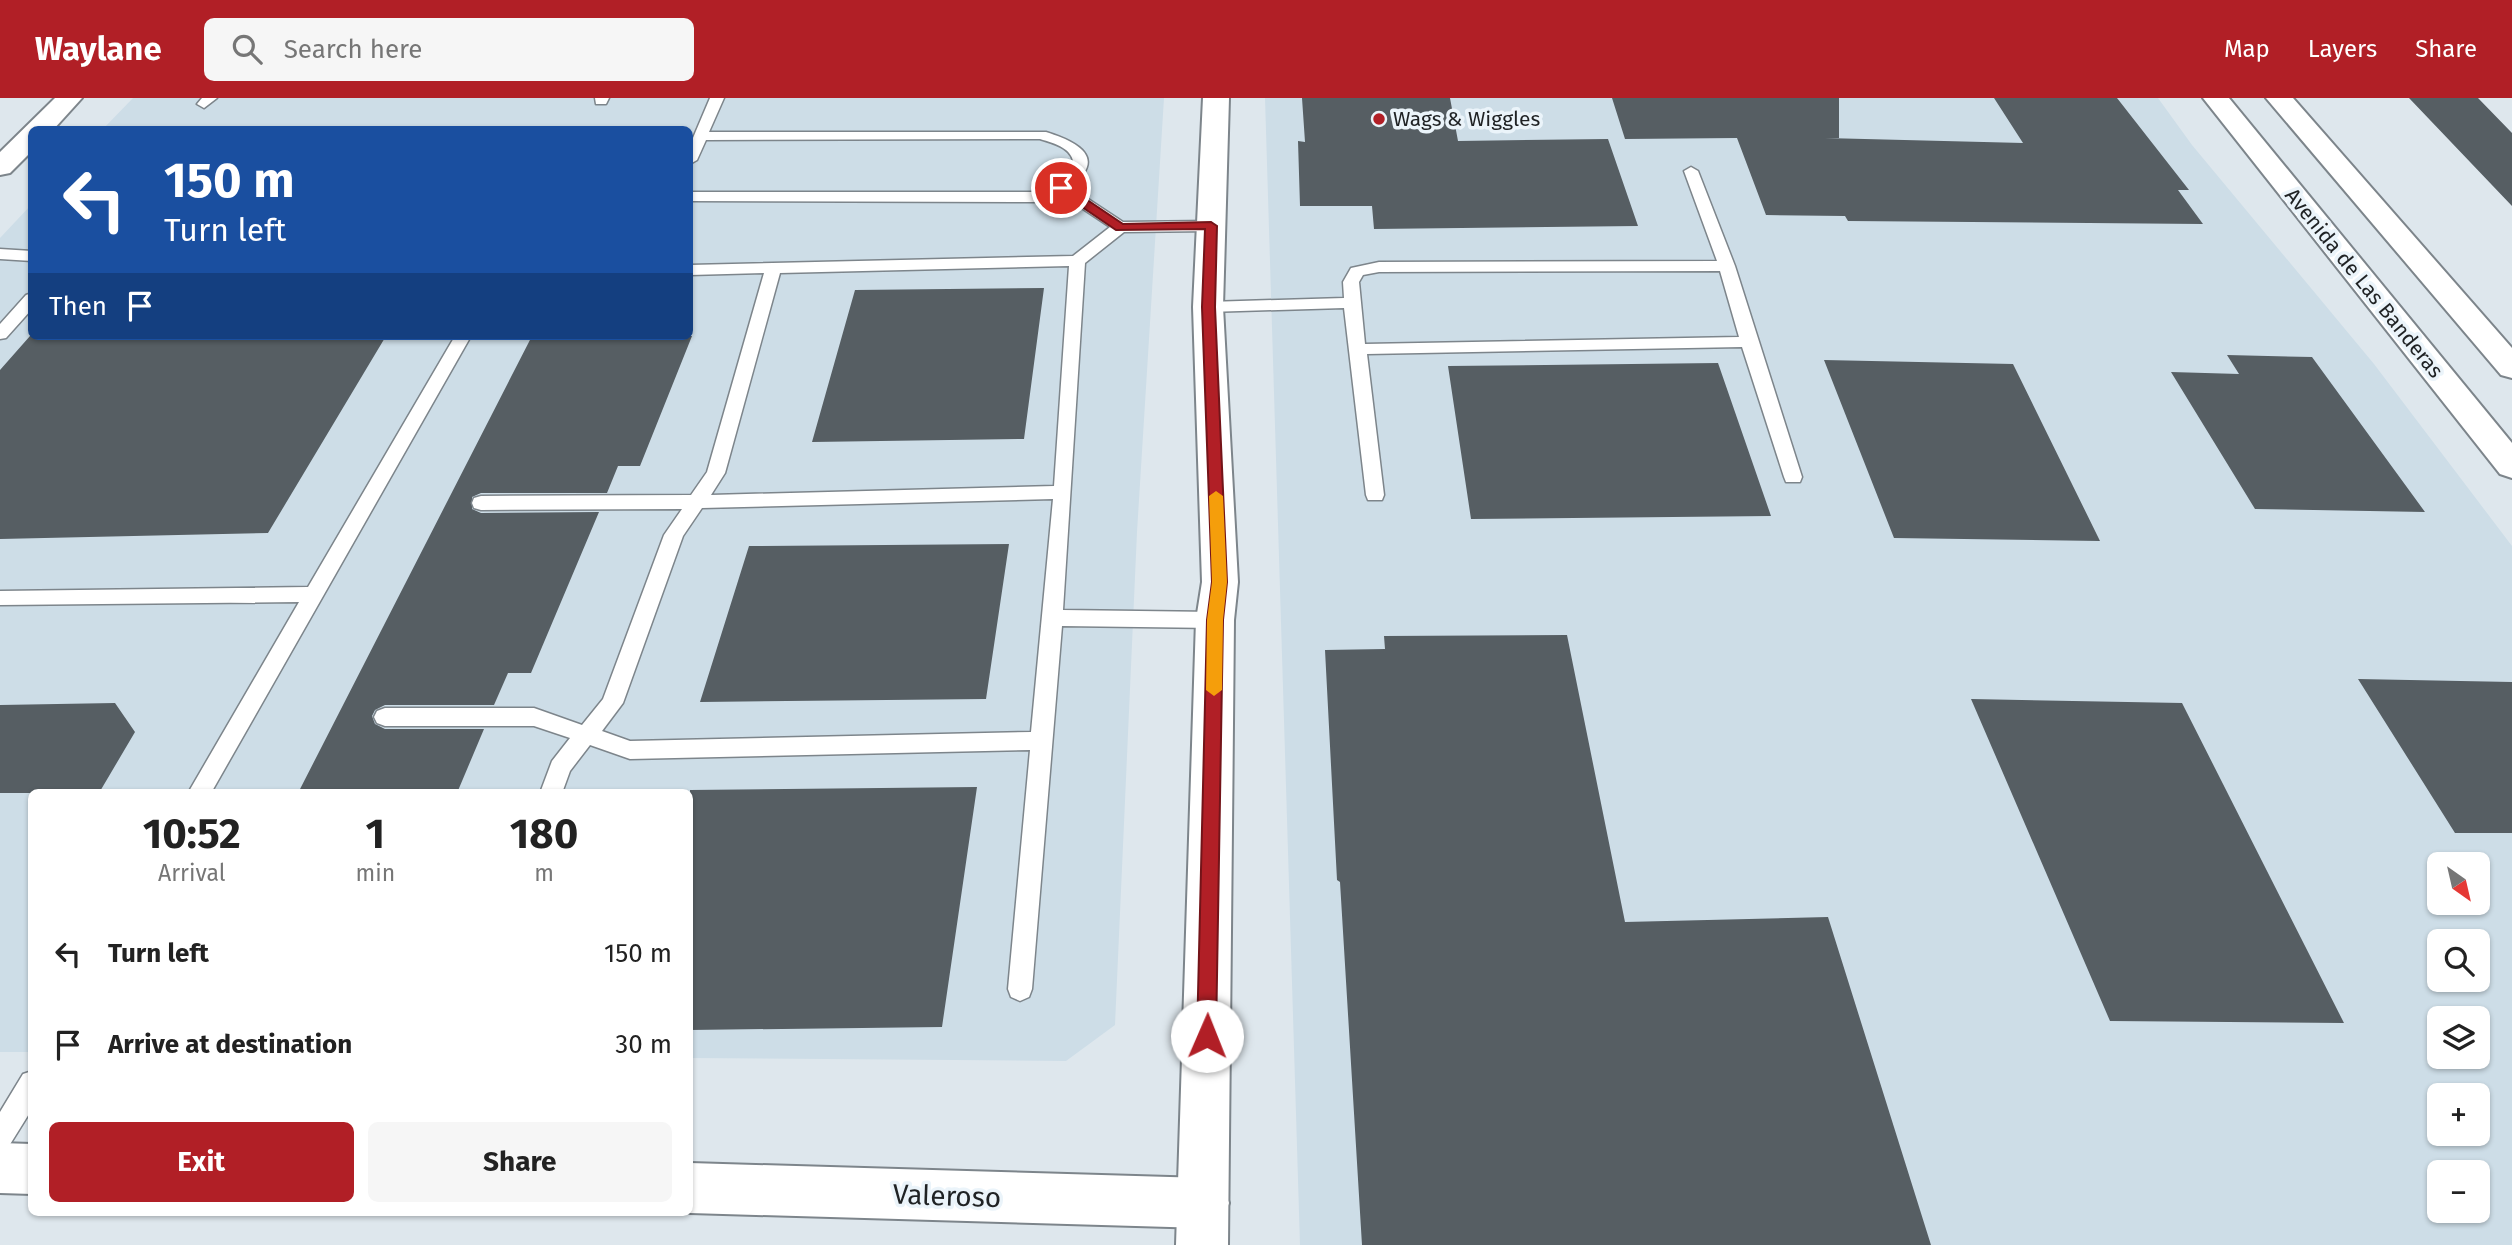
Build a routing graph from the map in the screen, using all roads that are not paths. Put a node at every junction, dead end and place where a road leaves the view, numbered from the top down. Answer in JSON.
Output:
{"nodes":[{"id":1,"x":69,"y":98,"type":"edge"},
{"id":2,"x":717,"y":98,"type":"edge"},
{"id":3,"x":1216,"y":98,"type":"edge"},
{"id":4,"x":2217,"y":98,"type":"edge"},
{"id":5,"x":2279,"y":98,"type":"edge"},
{"id":6,"x":42,"y":126,"type":"edge"},
{"id":7,"x":700,"y":136,"type":"junction"},
{"id":8,"x":28,"y":140,"type":"edge"},
{"id":9,"x":693,"y":153,"type":"edge"},
{"id":10,"x":0,"y":167,"type":"edge"},
{"id":11,"x":1691,"y":171,"type":"dead end"},
{"id":12,"x":1061,"y":188,"type":"junction"},
{"id":13,"x":693,"y":197,"type":"edge"},
{"id":14,"x":1211,"y":226,"type":"junction"},
{"id":15,"x":1120,"y":227,"type":"junction"},
{"id":16,"x":0,"y":254,"type":"edge"},
{"id":17,"x":28,"y":256,"type":"edge"},
{"id":18,"x":1077,"y":261,"type":"junction"},
{"id":19,"x":1727,"y":266,"type":"junction"},
{"id":20,"x":773,"y":269,"type":"junction"},
{"id":21,"x":693,"y":270,"type":"edge"},
{"id":22,"x":28,"y":302,"type":"edge"},
{"id":23,"x":1352,"y":303,"type":"junction"},
{"id":24,"x":1208,"y":307,"type":"junction"},
{"id":25,"x":0,"y":334,"type":"edge"},
{"id":26,"x":461,"y":340,"type":"edge"},
{"id":27,"x":1749,"y":342,"type":"junction"},
{"id":28,"x":1359,"y":349,"type":"junction"},
{"id":29,"x":2512,"y":368,"type":"edge"},
{"id":30,"x":2512,"y":466,"type":"edge"},
{"id":31,"x":1793,"y":477,"type":"dead end"},
{"id":32,"x":1063,"y":492,"type":"junction"},
{"id":33,"x":1375,"y":495,"type":"dead end"},
{"id":34,"x":696,"y":502,"type":"junction"},
{"id":35,"x":481,"y":503,"type":"dead end"},
{"id":36,"x":314,"y":594,"type":"junction"},
{"id":37,"x":0,"y":598,"type":"edge"},
{"id":38,"x":1052,"y":618,"type":"junction"},
{"id":39,"x":1215,"y":620,"type":"junction"},
{"id":40,"x":385,"y":717,"type":"dead end"},
{"id":41,"x":587,"y":734,"type":"junction"},
{"id":42,"x":1041,"y":741,"type":"junction"},
{"id":43,"x":201,"y":789,"type":"edge"},
{"id":44,"x":552,"y":789,"type":"edge"},
{"id":45,"x":1020,"y":989,"type":"dead end"},
{"id":46,"x":28,"y":1090,"type":"edge"},
{"id":47,"x":0,"y":1137,"type":"edge"},
{"id":48,"x":0,"y":1168,"type":"edge"},
{"id":49,"x":28,"y":1169,"type":"edge"},
{"id":50,"x":693,"y":1188,"type":"edge"},
{"id":51,"x":1203,"y":1224,"type":"edge"}],
"edges":[{"from":1,"to":6,"type":"main road"},
{"from":2,"to":7,"type":"lane"},
{"from":3,"to":14,"type":"main road"},
{"from":4,"to":30,"type":"main road","name":"Avenida de Las Banderas"},
{"from":5,"to":29,"type":"main road"},
{"from":7,"to":9,"type":"lane"},
{"from":7,"to":12,"type":"lane"},
{"from":8,"to":10,"type":"main road"},
{"from":11,"to":19,"type":"lane"},
{"from":12,"to":13,"type":"lane"},
{"from":12,"to":15,"type":"lane"},
{"from":14,"to":15,"type":"lane"},
{"from":14,"to":24,"type":"main road"},
{"from":15,"to":18,"type":"lane"},
{"from":16,"to":17,"type":"lane"},
{"from":18,"to":20,"type":"lane"},
{"from":18,"to":32,"type":"lane"},
{"from":19,"to":23,"type":"lane"},
{"from":19,"to":27,"type":"lane"},
{"from":20,"to":21,"type":"lane"},
{"from":20,"to":34,"type":"lane"},
{"from":22,"to":25,"type":"lane"},
{"from":23,"to":24,"type":"lane"},
{"from":23,"to":28,"type":"lane"},
{"from":24,"to":39,"type":"main road"},
{"from":26,"to":36,"type":"lane"},
{"from":27,"to":28,"type":"lane"},
{"from":27,"to":31,"type":"lane"},
{"from":28,"to":33,"type":"lane"},
{"from":32,"to":34,"type":"lane"},
{"from":32,"to":38,"type":"lane"},
{"from":34,"to":35,"type":"lane"},
{"from":34,"to":41,"type":"lane"},
{"from":36,"to":37,"type":"lane"},
{"from":36,"to":43,"type":"lane"},
{"from":38,"to":39,"type":"lane"},
{"from":38,"to":42,"type":"lane"},
{"from":39,"to":51,"type":"main road"},
{"from":40,"to":41,"type":"lane"},
{"from":41,"to":42,"type":"lane"},
{"from":41,"to":44,"type":"lane"},
{"from":42,"to":45,"type":"lane"},
{"from":46,"to":47,"type":"lane"},
{"from":48,"to":49,"type":"main road"},
{"from":50,"to":51,"type":"main road","name":"Valeroso"}]}
